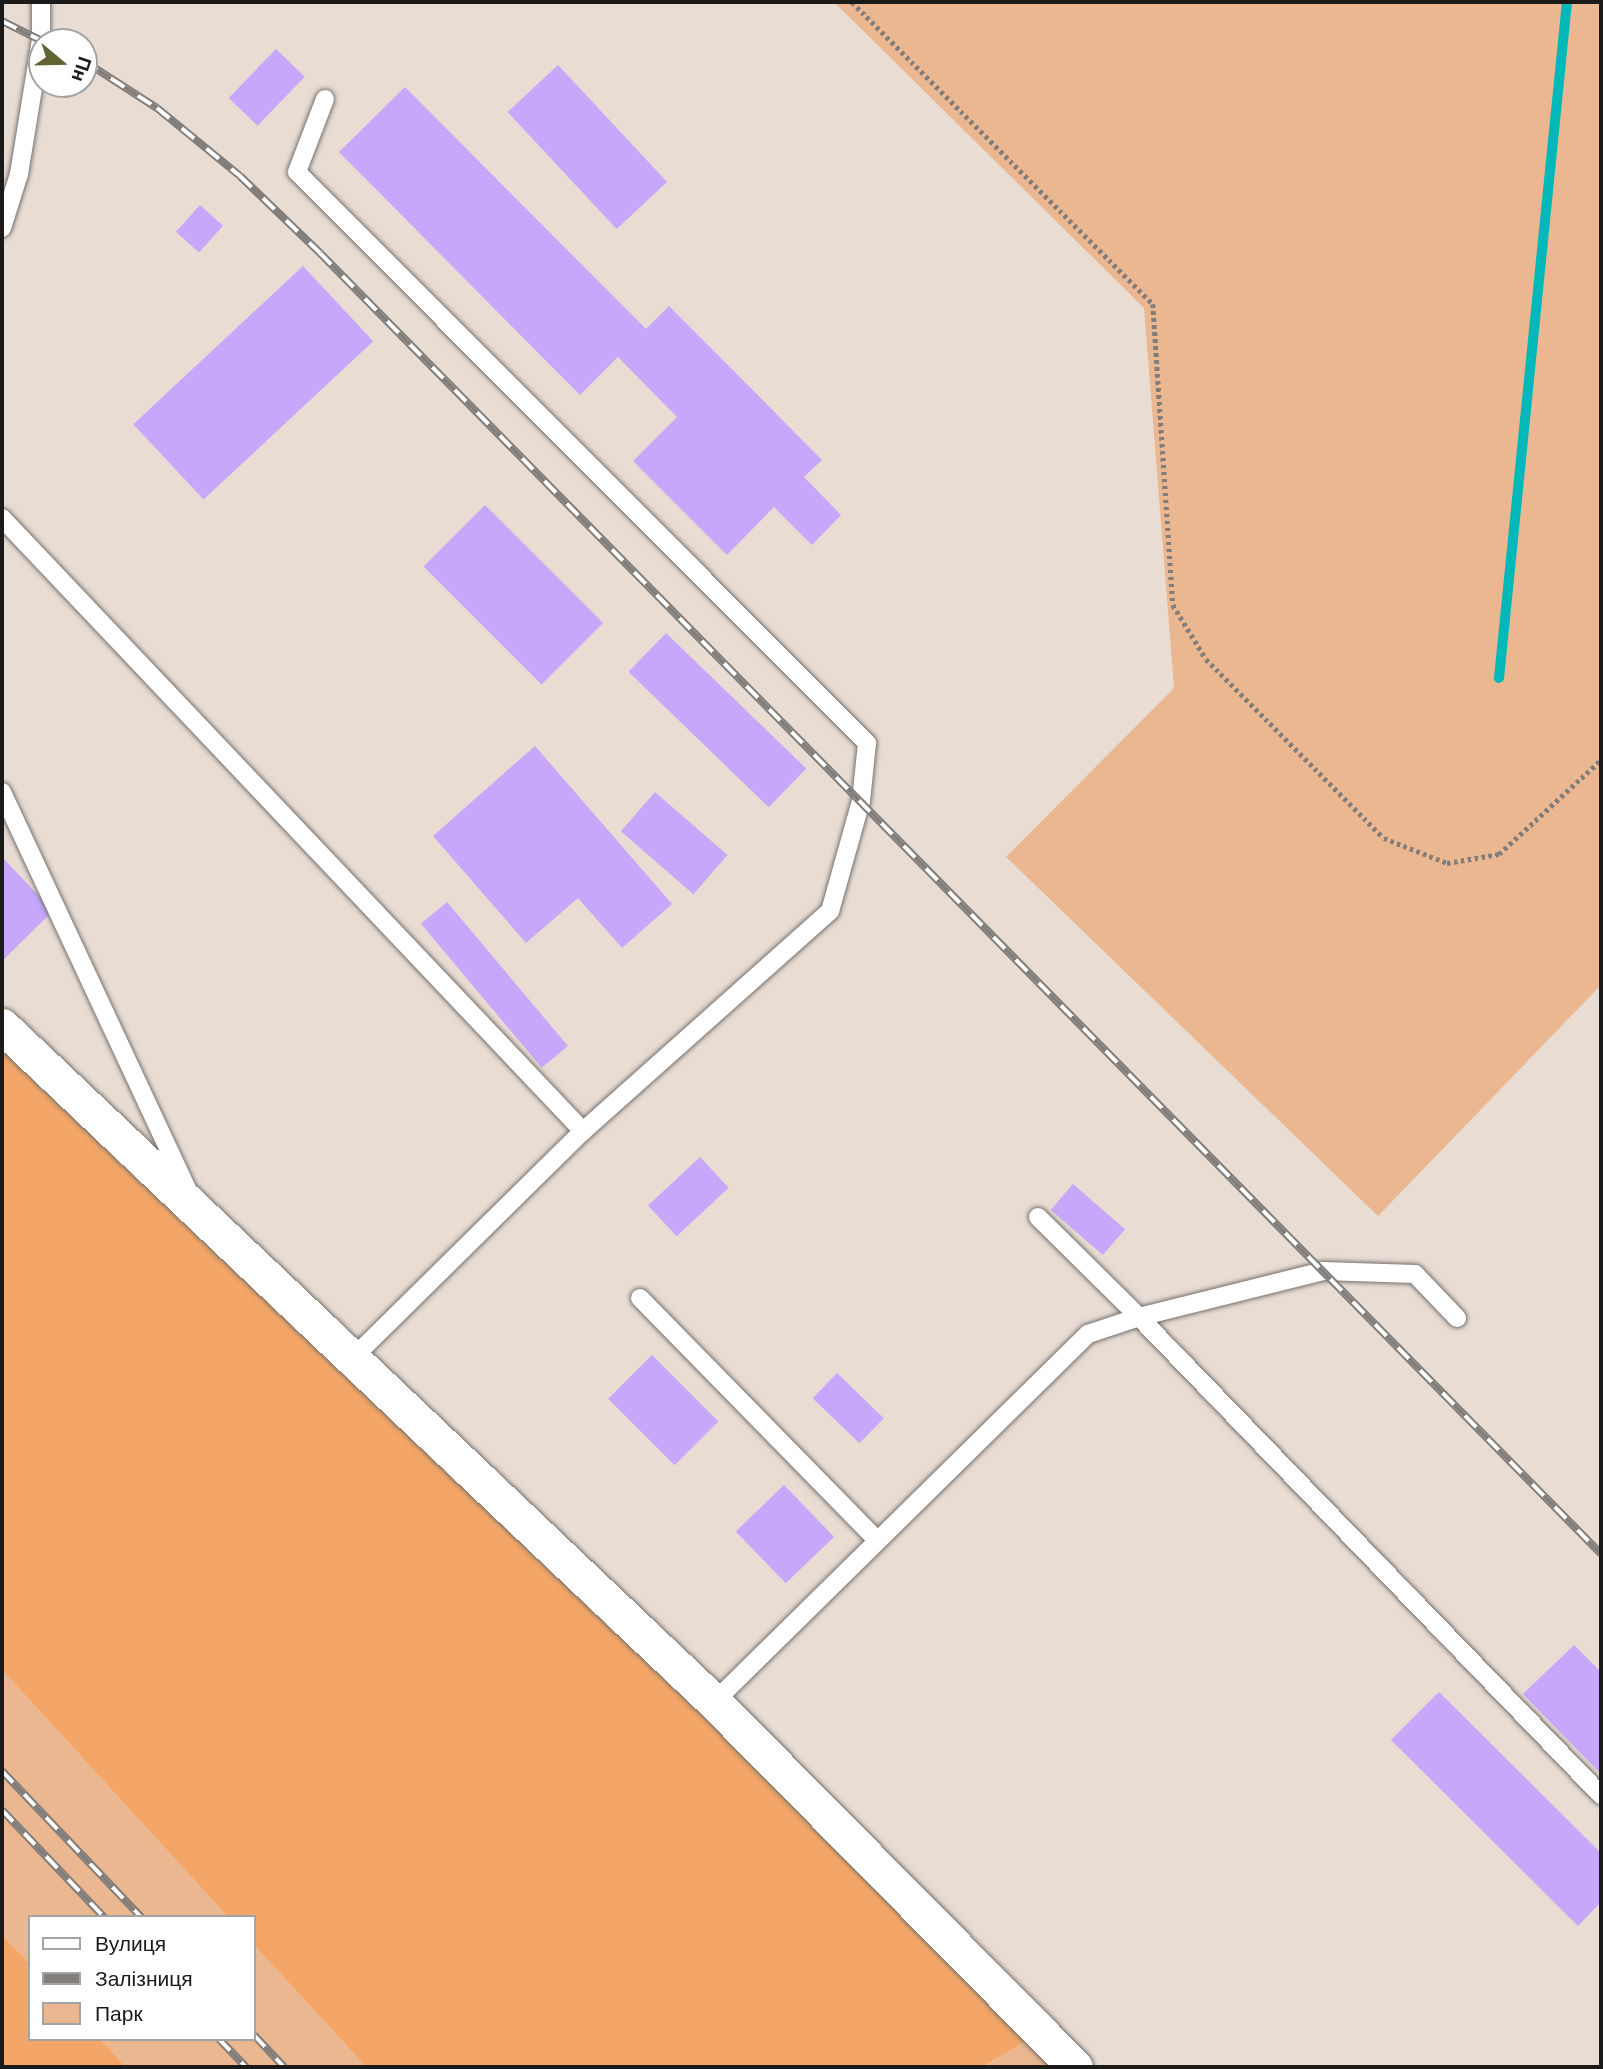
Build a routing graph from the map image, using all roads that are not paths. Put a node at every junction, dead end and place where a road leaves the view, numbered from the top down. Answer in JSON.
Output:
{"nodes":[{"id":1,"x":41,"y":2,"type":"edge"},
{"id":2,"x":325,"y":99,"type":"dead end"},
{"id":3,"x":2,"y":228,"type":"edge"},
{"id":4,"x":2,"y":517,"type":"edge"},
{"id":5,"x":2,"y":792,"type":"edge"},
{"id":6,"x":2,"y":1026,"type":"edge"},
{"id":7,"x":583,"y":1131,"type":"junction"},
{"id":8,"x":196,"y":1208,"type":"junction"},
{"id":9,"x":1038,"y":1217,"type":"dead end"},
{"id":10,"x":640,"y":1298,"type":"dead end"},
{"id":11,"x":1139,"y":1317,"type":"junction"},
{"id":12,"x":1457,"y":1318,"type":"dead end"},
{"id":13,"x":354,"y":1357,"type":"junction"},
{"id":14,"x":877,"y":1540,"type":"junction"},
{"id":15,"x":714,"y":1702,"type":"junction"},
{"id":16,"x":1601,"y":1795,"type":"edge"},
{"id":17,"x":1074,"y":2067,"type":"edge"}],
"edges":[{"from":1,"to":3,"type":"lane"},
{"from":2,"to":7,"type":"lane"},
{"from":4,"to":7,"type":"lane"},
{"from":5,"to":8,"type":"lane"},
{"from":6,"to":8,"type":"street"},
{"from":7,"to":13,"type":"lane"},
{"from":8,"to":13,"type":"street"},
{"from":9,"to":11,"type":"lane"},
{"from":10,"to":14,"type":"lane"},
{"from":11,"to":12,"type":"lane"},
{"from":11,"to":14,"type":"lane"},
{"from":11,"to":16,"type":"lane"},
{"from":13,"to":15,"type":"street"},
{"from":14,"to":15,"type":"lane"},
{"from":15,"to":17,"type":"street"}]}
